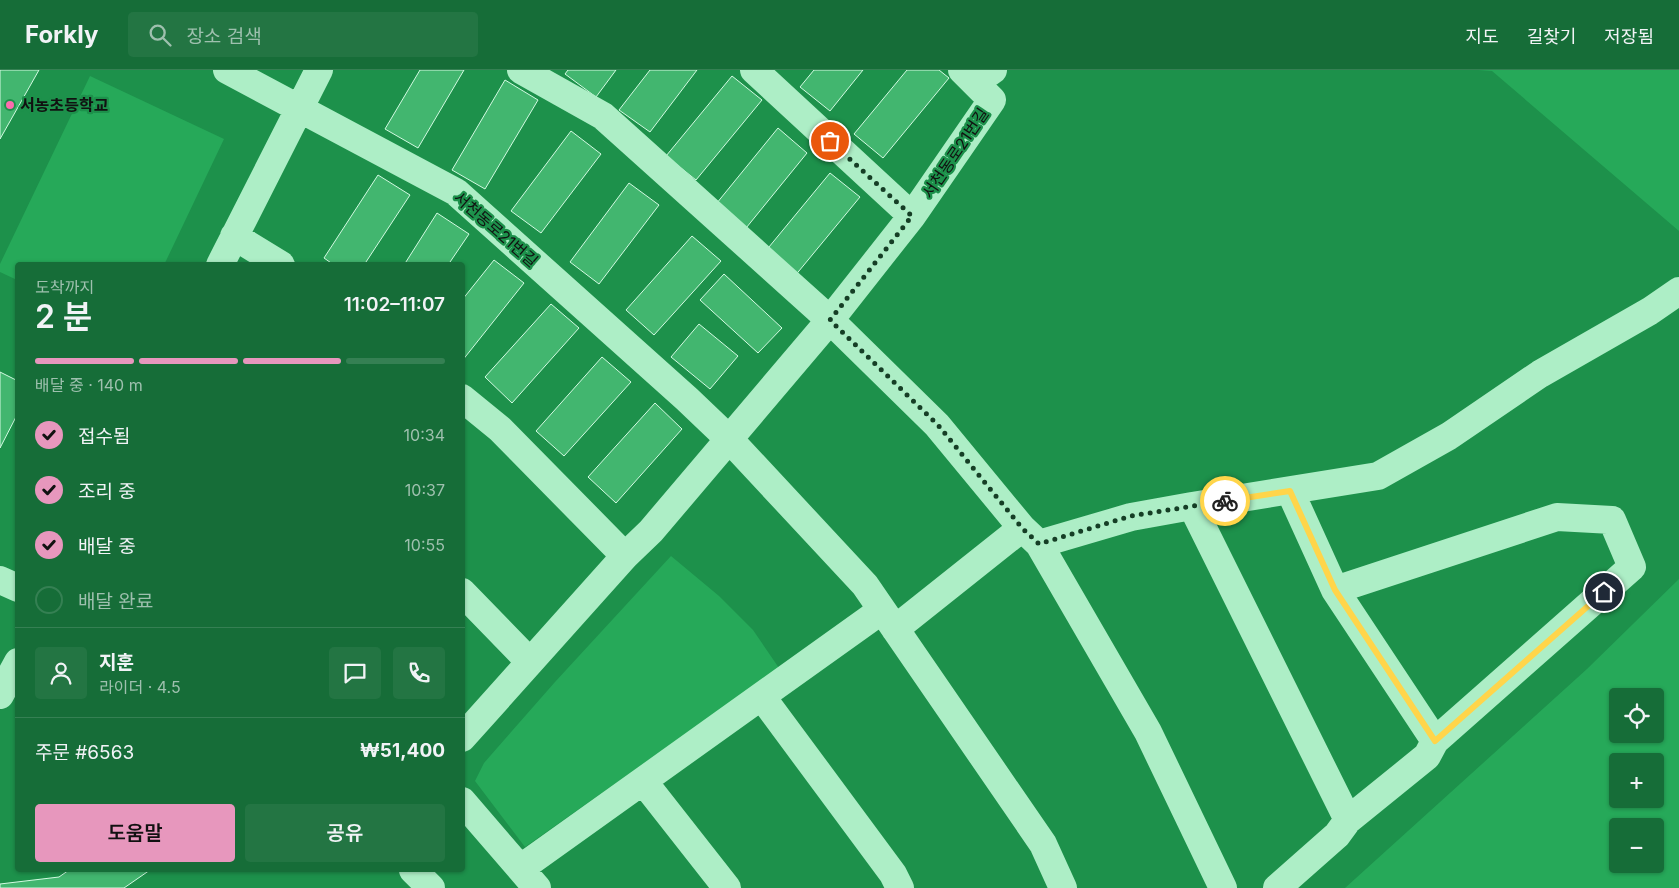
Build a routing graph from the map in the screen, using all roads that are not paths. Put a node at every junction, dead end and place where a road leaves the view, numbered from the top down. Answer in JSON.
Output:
{"nodes":[{"id":1,"x":226,"y":70,"type":"edge"},
{"id":2,"x":318,"y":70,"type":"edge"},
{"id":3,"x":521,"y":70,"type":"edge"},
{"id":4,"x":754,"y":70,"type":"edge"},
{"id":5,"x":977,"y":74,"type":"edge"},
{"id":6,"x":299,"y":109,"type":"junction"},
{"id":7,"x":912,"y":216,"type":"junction"},
{"id":8,"x":234,"y":236,"type":"junction"},
{"id":9,"x":221,"y":262,"type":"edge"},
{"id":10,"x":276,"y":262,"type":"edge"},
{"id":11,"x":1679,"y":291,"type":"edge"},
{"id":12,"x":830,"y":320,"type":"junction"},
{"id":13,"x":465,"y":400,"type":"edge"},
{"id":14,"x":730,"y":440,"type":"junction"},
{"id":15,"x":1290,"y":491,"type":"junction"},
{"id":16,"x":1192,"y":506,"type":"junction"},
{"id":17,"x":1031,"y":536,"type":"junction"},
{"id":18,"x":625,"y":556,"type":"junction"},
{"id":19,"x":0,"y":580,"type":"edge"},
{"id":20,"x":15,"y":587,"type":"edge"},
{"id":21,"x":1335,"y":590,"type":"junction"},
{"id":22,"x":465,"y":595,"type":"edge"},
{"id":23,"x":889,"y":620,"type":"junction"},
{"id":24,"x":530,"y":662,"type":"junction"},
{"id":25,"x":15,"y":668,"type":"edge"},
{"id":26,"x":0,"y":695,"type":"edge"},
{"id":27,"x":762,"y":697,"type":"junction"},
{"id":28,"x":465,"y":735,"type":"edge"},
{"id":29,"x":1435,"y":741,"type":"junction"},
{"id":30,"x":643,"y":781,"type":"junction"},
{"id":31,"x":465,"y":804,"type":"edge"},
{"id":32,"x":1348,"y":820,"type":"junction"},
{"id":33,"x":416,"y":872,"type":"edge"},
{"id":34,"x":529,"y":878,"type":"edge"},
{"id":35,"x":431,"y":888,"type":"edge"},
{"id":36,"x":727,"y":888,"type":"edge"},
{"id":37,"x":900,"y":888,"type":"edge"},
{"id":38,"x":1063,"y":888,"type":"edge"},
{"id":39,"x":1223,"y":888,"type":"edge"},
{"id":40,"x":1277,"y":888,"type":"edge"}],
"edges":[{"from":1,"to":6,"type":"street","name":"서천동로21번길"},
{"from":2,"to":6,"type":"street"},
{"from":3,"to":12,"type":"street"},
{"from":4,"to":7,"type":"street","name":"서천동로21번길"},
{"from":5,"to":7,"type":"street","name":"서천동로21번길"},
{"from":6,"to":8,"type":"street"},
{"from":6,"to":14,"type":"street","name":"서천동로21번길"},
{"from":7,"to":12,"type":"street","name":"서천동로21번길"},
{"from":8,"to":9,"type":"street"},
{"from":8,"to":10,"type":"street"},
{"from":11,"to":15,"type":"street"},
{"from":12,"to":14,"type":"street","name":"서천동로21번길"},
{"from":12,"to":17,"type":"street"},
{"from":13,"to":18,"type":"street"},
{"from":14,"to":18,"type":"street","name":"서천동로21번길"},
{"from":14,"to":23,"type":"street","name":"서천동로21번길"},
{"from":15,"to":16,"type":"street"},
{"from":15,"to":21,"type":"street"},
{"from":16,"to":17,"type":"street"},
{"from":16,"to":32,"type":"street"},
{"from":17,"to":23,"type":"street"},
{"from":17,"to":39,"type":"street"},
{"from":18,"to":24,"type":"street","name":"서천동로21번길"},
{"from":19,"to":20,"type":"street"},
{"from":21,"to":29,"type":"street"},
{"from":21,"to":29,"type":"street"},
{"from":22,"to":24,"type":"street"},
{"from":23,"to":27,"type":"street"},
{"from":23,"to":38,"type":"street","name":"서천동로21번길"},
{"from":24,"to":28,"type":"street","name":"서천동로21번길"},
{"from":25,"to":26,"type":"street"},
{"from":27,"to":30,"type":"street"},
{"from":27,"to":37,"type":"street"},
{"from":29,"to":32,"type":"street"},
{"from":30,"to":34,"type":"street"},
{"from":30,"to":36,"type":"street"},
{"from":31,"to":34,"type":"street"},
{"from":32,"to":40,"type":"street"},
{"from":33,"to":35,"type":"street"}]}
